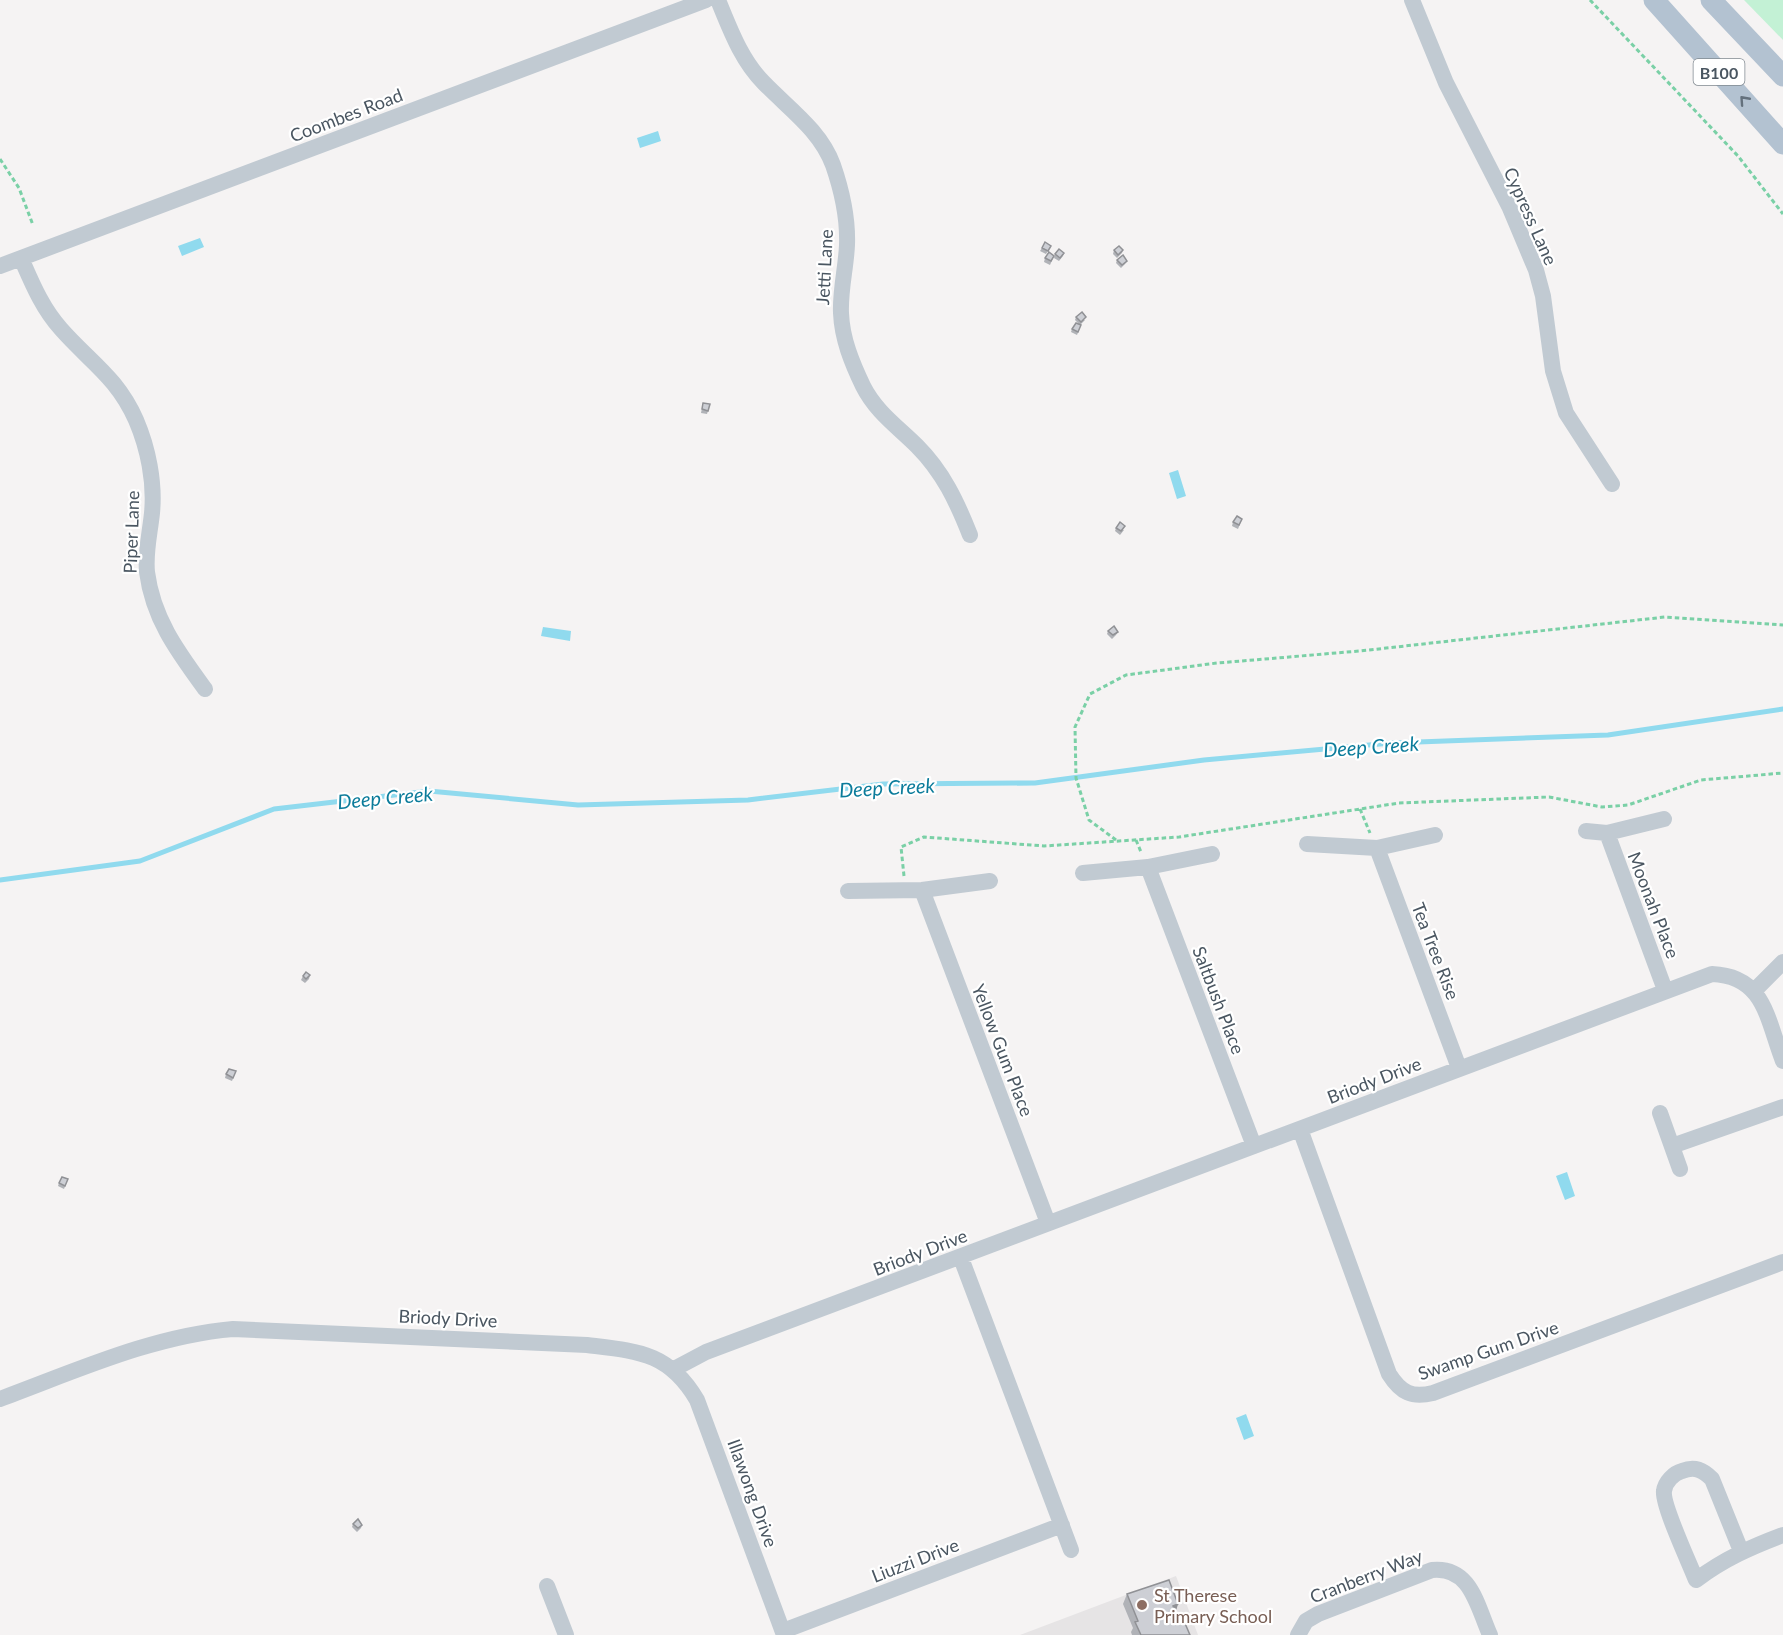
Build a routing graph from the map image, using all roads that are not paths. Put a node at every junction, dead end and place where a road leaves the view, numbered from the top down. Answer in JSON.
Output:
{"nodes":[{"id":1,"x":706,"y":0,"type":"edge"},
{"id":2,"x":718,"y":0,"type":"edge"},
{"id":3,"x":1412,"y":0,"type":"edge"},
{"id":4,"x":1654,"y":0,"type":"edge"},
{"id":5,"x":1711,"y":0,"type":"edge"},
{"id":6,"x":1783,"y":76,"type":"edge"},
{"id":7,"x":1783,"y":144,"type":"edge"},
{"id":8,"x":21,"y":258,"type":"junction"},
{"id":9,"x":0,"y":266,"type":"edge"},
{"id":10,"x":1612,"y":484,"type":"dead end"},
{"id":11,"x":970,"y":535,"type":"dead end"},
{"id":12,"x":206,"y":689,"type":"dead end"},
{"id":13,"x":1664,"y":819,"type":"dead end"},
{"id":14,"x":1586,"y":831,"type":"dead end"},
{"id":15,"x":1607,"y":833,"type":"junction"},
{"id":16,"x":1435,"y":835,"type":"dead end"},
{"id":17,"x":1307,"y":843,"type":"dead end"},
{"id":18,"x":1377,"y":848,"type":"junction"},
{"id":19,"x":1212,"y":854,"type":"dead end"},
{"id":20,"x":1148,"y":867,"type":"junction"},
{"id":21,"x":1083,"y":873,"type":"dead end"},
{"id":22,"x":990,"y":881,"type":"dead end"},
{"id":23,"x":914,"y":890,"type":"junction"},
{"id":24,"x":848,"y":891,"type":"dead end"},
{"id":25,"x":1783,"y":962,"type":"edge"},
{"id":26,"x":1665,"y":990,"type":"junction"},
{"id":27,"x":1755,"y":990,"type":"junction"},
{"id":28,"x":1783,"y":1061,"type":"edge"},
{"id":29,"x":1460,"y":1068,"type":"junction"},
{"id":30,"x":1783,"y":1107,"type":"edge"},
{"id":31,"x":1660,"y":1113,"type":"dead end"},
{"id":32,"x":1300,"y":1129,"type":"junction"},
{"id":33,"x":1254,"y":1146,"type":"junction"},
{"id":34,"x":1672,"y":1146,"type":"junction"},
{"id":35,"x":1680,"y":1169,"type":"dead end"},
{"id":36,"x":1048,"y":1223,"type":"junction"},
{"id":37,"x":961,"y":1258,"type":"junction"},
{"id":38,"x":1783,"y":1262,"type":"edge"},
{"id":39,"x":674,"y":1369,"type":"junction"},
{"id":40,"x":0,"y":1399,"type":"edge"},
{"id":41,"x":1062,"y":1525,"type":"junction"},
{"id":42,"x":1783,"y":1535,"type":"edge"},
{"id":43,"x":1071,"y":1550,"type":"dead end"},
{"id":44,"x":1741,"y":1551,"type":"junction"},
{"id":45,"x":547,"y":1586,"type":"dead end"},
{"id":46,"x":784,"y":1633,"type":"edge"},
{"id":47,"x":566,"y":1635,"type":"edge"},
{"id":48,"x":1298,"y":1635,"type":"edge"},
{"id":49,"x":1490,"y":1635,"type":"edge"}],
"edges":[{"from":1,"to":8,"type":"street","name":"Coombes Road"},
{"from":2,"to":11,"type":"street","name":"Jetti Lane"},
{"from":3,"to":10,"type":"street","name":"Cypress Lane"},
{"from":7,"to":4,"type":"main road","number":"B100","one_way":true},
{"from":5,"to":6,"type":"main road","number":"B100"},
{"from":8,"to":9,"type":"street","name":"Coombes Road"},
{"from":8,"to":12,"type":"street","name":"Piper Lane"},
{"from":13,"to":15,"type":"street","name":"Moonah Place"},
{"from":14,"to":15,"type":"street","name":"Moonah Place"},
{"from":15,"to":26,"type":"street","name":"Moonah Place"},
{"from":16,"to":18,"type":"street"},
{"from":17,"to":18,"type":"street"},
{"from":18,"to":29,"type":"street","name":"Tea Tree Rise"},
{"from":19,"to":20,"type":"street"},
{"from":20,"to":21,"type":"street"},
{"from":20,"to":33,"type":"street","name":"Saltbush Place"},
{"from":22,"to":23,"type":"street"},
{"from":23,"to":24,"type":"street"},
{"from":23,"to":36,"type":"street","name":"Yellow Gum Place"},
{"from":25,"to":27,"type":"street"},
{"from":26,"to":27,"type":"street","name":"Briody Drive"},
{"from":26,"to":29,"type":"street","name":"Briody Drive"},
{"from":27,"to":28,"type":"street"},
{"from":29,"to":32,"type":"street","name":"Briody Drive"},
{"from":30,"to":34,"type":"street"},
{"from":31,"to":34,"type":"street"},
{"from":32,"to":33,"type":"street","name":"Briody Drive"},
{"from":32,"to":38,"type":"street","name":"Swamp Gum Drive"},
{"from":33,"to":36,"type":"street","name":"Briody Drive"},
{"from":34,"to":35,"type":"street"},
{"from":36,"to":37,"type":"street","name":"Briody Drive"},
{"from":37,"to":39,"type":"street","name":"Briody Drive"},
{"from":37,"to":41,"type":"street"},
{"from":39,"to":40,"type":"street","name":"Briody Drive"},
{"from":39,"to":46,"type":"street","name":"Illawong Drive"},
{"from":41,"to":43,"type":"street"},
{"from":41,"to":46,"type":"street","name":"Liuzzi Drive"},
{"from":42,"to":44,"type":"street"},
{"from":44,"to":44,"type":"street"},
{"from":45,"to":47,"type":"street"},
{"from":48,"to":49,"type":"street","name":"Cranberry Way"}]}
